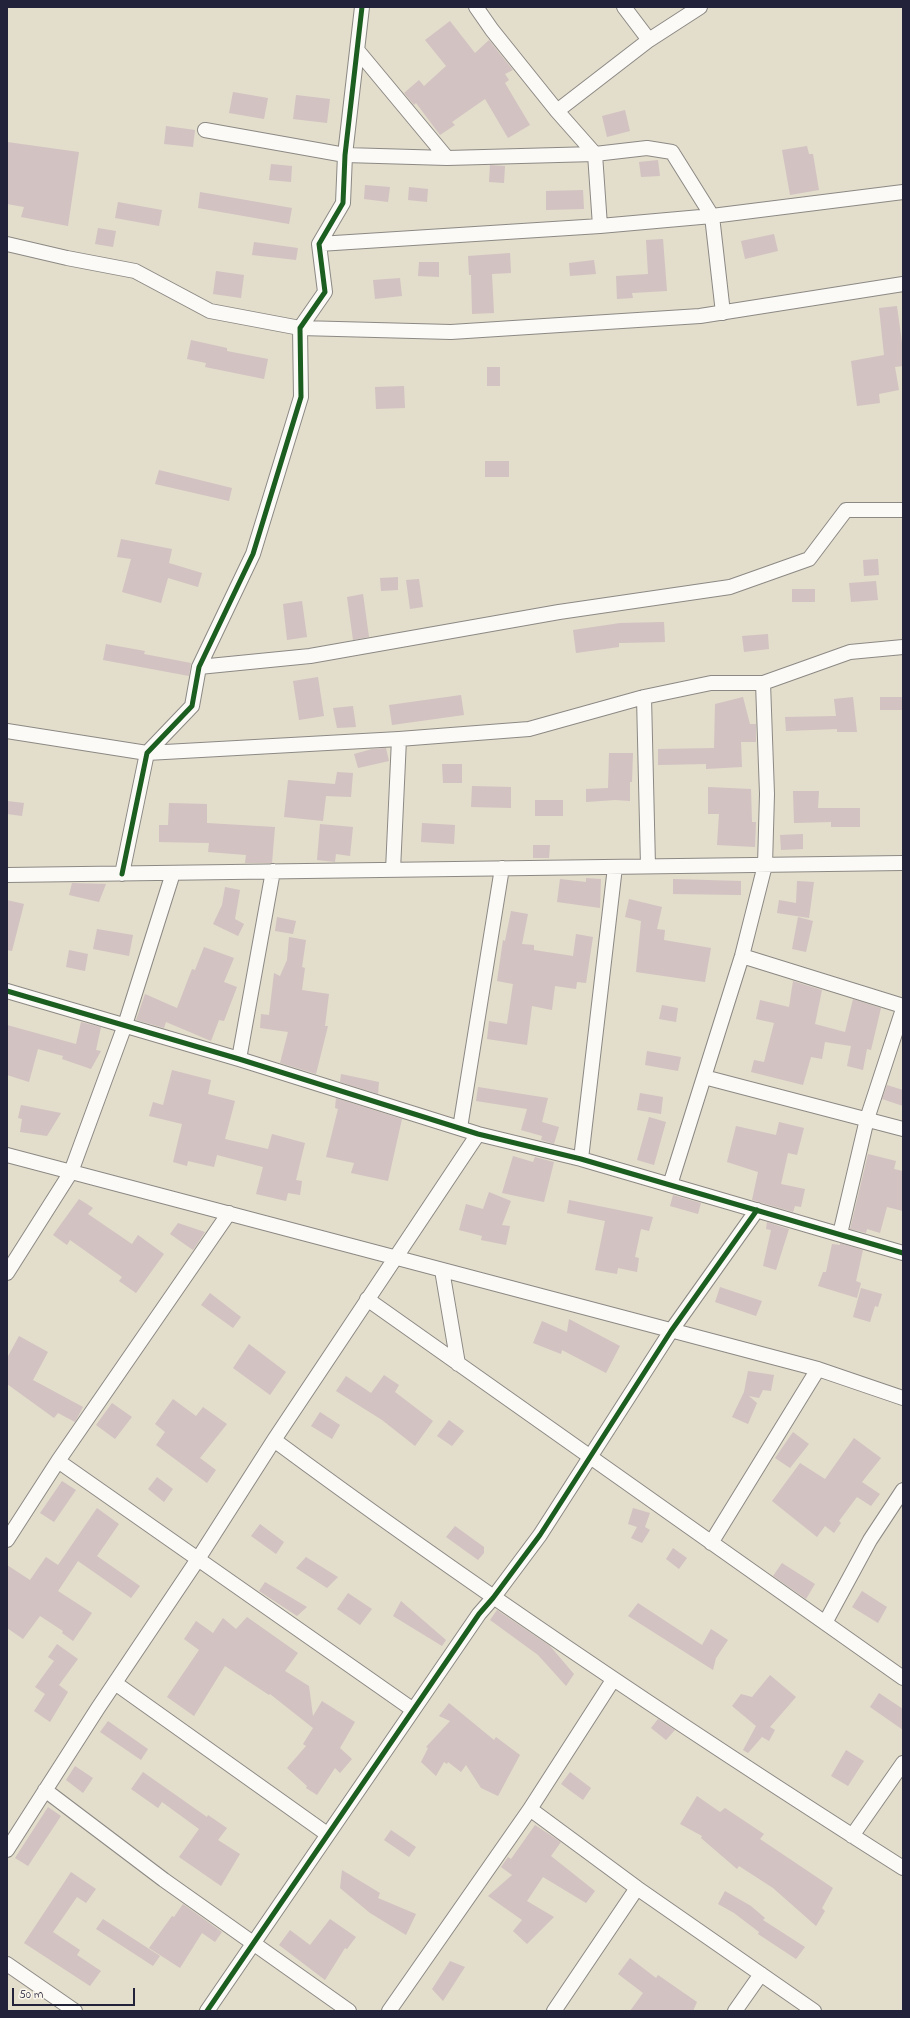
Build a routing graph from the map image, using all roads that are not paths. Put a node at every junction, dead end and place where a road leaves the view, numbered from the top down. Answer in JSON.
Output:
{"nodes":[{"id":1,"x":362,"y":7,"type":"edge"},
{"id":2,"x":476,"y":7,"type":"edge"},
{"id":3,"x":624,"y":7,"type":"edge"},
{"id":4,"x":700,"y":7,"type":"edge"},
{"id":5,"x":649,"y":40,"type":"junction"},
{"id":6,"x":358,"y":51,"type":"junction"},
{"id":7,"x":557,"y":111,"type":"junction"},
{"id":8,"x":205,"y":130,"type":"dead end"},
{"id":9,"x":595,"y":154,"type":"junction"},
{"id":10,"x":344,"y":156,"type":"junction"},
{"id":11,"x":447,"y":158,"type":"junction"},
{"id":12,"x":903,"y":192,"type":"edge"},
{"id":13,"x":712,"y":216,"type":"junction"},
{"id":14,"x":600,"y":226,"type":"junction"},
{"id":15,"x":7,"y":244,"type":"edge"},
{"id":16,"x":319,"y":244,"type":"junction"},
{"id":17,"x":903,"y":284,"type":"edge"},
{"id":18,"x":723,"y":313,"type":"junction"},
{"id":19,"x":300,"y":328,"type":"junction"},
{"id":20,"x":903,"y":510,"type":"edge"},
{"id":21,"x":903,"y":647,"type":"edge"},
{"id":22,"x":199,"y":667,"type":"junction"},
{"id":23,"x":763,"y":683,"type":"junction"},
{"id":24,"x":644,"y":697,"type":"junction"},
{"id":25,"x":7,"y":731,"type":"edge"},
{"id":26,"x":399,"y":739,"type":"junction"},
{"id":27,"x":147,"y":753,"type":"junction"},
{"id":28,"x":903,"y":863,"type":"edge"},
{"id":29,"x":765,"y":865,"type":"junction"},
{"id":30,"x":648,"y":866,"type":"junction"},
{"id":31,"x":615,"y":867,"type":"junction"},
{"id":32,"x":502,"y":868,"type":"junction"},
{"id":33,"x":393,"y":870,"type":"junction"},
{"id":34,"x":273,"y":871,"type":"junction"},
{"id":35,"x":173,"y":873,"type":"junction"},
{"id":36,"x":122,"y":874,"type":"junction"},
{"id":37,"x":7,"y":875,"type":"edge"},
{"id":38,"x":742,"y":956,"type":"junction"},
{"id":39,"x":7,"y":991,"type":"edge"},
{"id":40,"x":903,"y":1006,"type":"edge"},
{"id":41,"x":903,"y":1009,"type":"edge"},
{"id":42,"x":125,"y":1025,"type":"junction"},
{"id":43,"x":239,"y":1059,"type":"junction"},
{"id":44,"x":704,"y":1076,"type":"junction"},
{"id":45,"x":867,"y":1119,"type":"junction"},
{"id":46,"x":460,"y":1128,"type":"junction"},
{"id":47,"x":903,"y":1129,"type":"edge"},
{"id":48,"x":478,"y":1134,"type":"junction"},
{"id":49,"x":7,"y":1155,"type":"edge"},
{"id":50,"x":582,"y":1159,"type":"junction"},
{"id":51,"x":71,"y":1172,"type":"junction"},
{"id":52,"x":670,"y":1185,"type":"junction"},
{"id":53,"x":757,"y":1210,"type":"junction"},
{"id":54,"x":229,"y":1214,"type":"junction"},
{"id":55,"x":840,"y":1234,"type":"junction"},
{"id":56,"x":903,"y":1253,"type":"edge"},
{"id":57,"x":395,"y":1257,"type":"junction"},
{"id":58,"x":442,"y":1270,"type":"junction"},
{"id":59,"x":7,"y":1273,"type":"edge"},
{"id":60,"x":367,"y":1299,"type":"junction"},
{"id":61,"x":671,"y":1330,"type":"junction"},
{"id":62,"x":458,"y":1364,"type":"junction"},
{"id":63,"x":818,"y":1370,"type":"junction"},
{"id":64,"x":903,"y":1398,"type":"edge"},
{"id":65,"x":274,"y":1440,"type":"junction"},
{"id":66,"x":589,"y":1456,"type":"junction"},
{"id":67,"x":58,"y":1461,"type":"junction"},
{"id":68,"x":903,"y":1490,"type":"edge"},
{"id":69,"x":7,"y":1540,"type":"edge"},
{"id":70,"x":711,"y":1543,"type":"junction"},
{"id":71,"x":198,"y":1559,"type":"junction"},
{"id":72,"x":493,"y":1598,"type":"junction"},
{"id":73,"x":825,"y":1623,"type":"junction"},
{"id":74,"x":903,"y":1678,"type":"edge"},
{"id":75,"x":613,"y":1680,"type":"junction"},
{"id":76,"x":115,"y":1684,"type":"junction"},
{"id":77,"x":412,"y":1709,"type":"junction"},
{"id":78,"x":903,"y":1763,"type":"edge"},
{"id":79,"x":45,"y":1790,"type":"junction"},
{"id":80,"x":530,"y":1810,"type":"junction"},
{"id":81,"x":327,"y":1834,"type":"junction"},
{"id":82,"x":852,"y":1836,"type":"junction"},
{"id":83,"x":7,"y":1850,"type":"edge"},
{"id":84,"x":903,"y":1868,"type":"edge"},
{"id":85,"x":637,"y":1888,"type":"junction"},
{"id":86,"x":253,"y":1943,"type":"junction"},
{"id":87,"x":7,"y":1964,"type":"edge"},
{"id":88,"x":761,"y":1974,"type":"junction"},
{"id":89,"x":75,"y":2011,"type":"edge"},
{"id":90,"x":207,"y":2011,"type":"edge"},
{"id":91,"x":349,"y":2011,"type":"edge"},
{"id":92,"x":389,"y":2011,"type":"edge"},
{"id":93,"x":554,"y":2011,"type":"edge"},
{"id":94,"x":735,"y":2011,"type":"edge"},
{"id":95,"x":814,"y":2011,"type":"edge"}],
"edges":[{"from":1,"to":6,"type":"street"},
{"from":2,"to":7,"type":"street"},
{"from":3,"to":5,"type":"street"},
{"from":4,"to":5,"type":"street"},
{"from":5,"to":7,"type":"street"},
{"from":6,"to":10,"type":"street"},
{"from":6,"to":11,"type":"street"},
{"from":7,"to":9,"type":"street"},
{"from":8,"to":10,"type":"street"},
{"from":9,"to":11,"type":"street"},
{"from":9,"to":13,"type":"street"},
{"from":9,"to":14,"type":"street"},
{"from":10,"to":11,"type":"street"},
{"from":10,"to":16,"type":"street"},
{"from":12,"to":13,"type":"street"},
{"from":13,"to":14,"type":"street"},
{"from":13,"to":18,"type":"street"},
{"from":14,"to":16,"type":"street"},
{"from":15,"to":19,"type":"street"},
{"from":16,"to":19,"type":"street"},
{"from":17,"to":18,"type":"street"},
{"from":18,"to":19,"type":"street"},
{"from":19,"to":22,"type":"street"},
{"from":20,"to":22,"type":"street"},
{"from":21,"to":23,"type":"street"},
{"from":22,"to":27,"type":"street"},
{"from":23,"to":24,"type":"street"},
{"from":23,"to":29,"type":"street"},
{"from":24,"to":26,"type":"street"},
{"from":24,"to":30,"type":"street"},
{"from":25,"to":27,"type":"street"},
{"from":26,"to":27,"type":"street"},
{"from":26,"to":33,"type":"street"},
{"from":27,"to":36,"type":"street"},
{"from":28,"to":29,"type":"street"},
{"from":29,"to":30,"type":"street"},
{"from":29,"to":38,"type":"street"},
{"from":30,"to":31,"type":"street"},
{"from":31,"to":32,"type":"street"},
{"from":31,"to":50,"type":"street"},
{"from":32,"to":33,"type":"street"},
{"from":32,"to":46,"type":"street"},
{"from":33,"to":34,"type":"street"},
{"from":34,"to":35,"type":"street"},
{"from":34,"to":43,"type":"street"},
{"from":35,"to":36,"type":"street"},
{"from":35,"to":42,"type":"street"},
{"from":36,"to":37,"type":"street"},
{"from":38,"to":40,"type":"street"},
{"from":38,"to":44,"type":"street"},
{"from":39,"to":42,"type":"street"},
{"from":41,"to":45,"type":"street"},
{"from":42,"to":43,"type":"street"},
{"from":42,"to":51,"type":"street"},
{"from":43,"to":46,"type":"street"},
{"from":44,"to":45,"type":"street"},
{"from":44,"to":52,"type":"street"},
{"from":45,"to":47,"type":"street"},
{"from":45,"to":55,"type":"street"},
{"from":46,"to":48,"type":"street"},
{"from":48,"to":50,"type":"street"},
{"from":48,"to":57,"type":"street"},
{"from":49,"to":51,"type":"street"},
{"from":50,"to":52,"type":"street"},
{"from":51,"to":54,"type":"street"},
{"from":51,"to":59,"type":"street"},
{"from":52,"to":53,"type":"street"},
{"from":53,"to":55,"type":"street"},
{"from":53,"to":61,"type":"street"},
{"from":54,"to":57,"type":"street"},
{"from":54,"to":67,"type":"street"},
{"from":55,"to":56,"type":"street"},
{"from":57,"to":58,"type":"street"},
{"from":57,"to":60,"type":"street"},
{"from":58,"to":61,"type":"street"},
{"from":58,"to":62,"type":"street"},
{"from":60,"to":62,"type":"street"},
{"from":60,"to":65,"type":"street"},
{"from":61,"to":63,"type":"street"},
{"from":61,"to":66,"type":"street"},
{"from":62,"to":66,"type":"street"},
{"from":63,"to":64,"type":"street"},
{"from":63,"to":70,"type":"street"},
{"from":65,"to":71,"type":"street"},
{"from":65,"to":72,"type":"street"},
{"from":66,"to":70,"type":"street"},
{"from":66,"to":72,"type":"street"},
{"from":67,"to":69,"type":"street"},
{"from":67,"to":71,"type":"street"},
{"from":68,"to":73,"type":"street"},
{"from":70,"to":73,"type":"street"},
{"from":71,"to":76,"type":"street"},
{"from":71,"to":77,"type":"street"},
{"from":72,"to":75,"type":"street"},
{"from":72,"to":77,"type":"street"},
{"from":73,"to":74,"type":"street"},
{"from":75,"to":80,"type":"street"},
{"from":75,"to":82,"type":"street"},
{"from":76,"to":79,"type":"street"},
{"from":76,"to":81,"type":"street"},
{"from":77,"to":81,"type":"street"},
{"from":78,"to":82,"type":"street"},
{"from":79,"to":83,"type":"street"},
{"from":79,"to":86,"type":"street"},
{"from":80,"to":85,"type":"street"},
{"from":80,"to":92,"type":"street"},
{"from":81,"to":86,"type":"street"},
{"from":82,"to":84,"type":"street"},
{"from":85,"to":88,"type":"street"},
{"from":85,"to":93,"type":"street"},
{"from":86,"to":90,"type":"street"},
{"from":86,"to":91,"type":"street"},
{"from":87,"to":89,"type":"street"},
{"from":88,"to":94,"type":"street"},
{"from":88,"to":95,"type":"street"}]}
